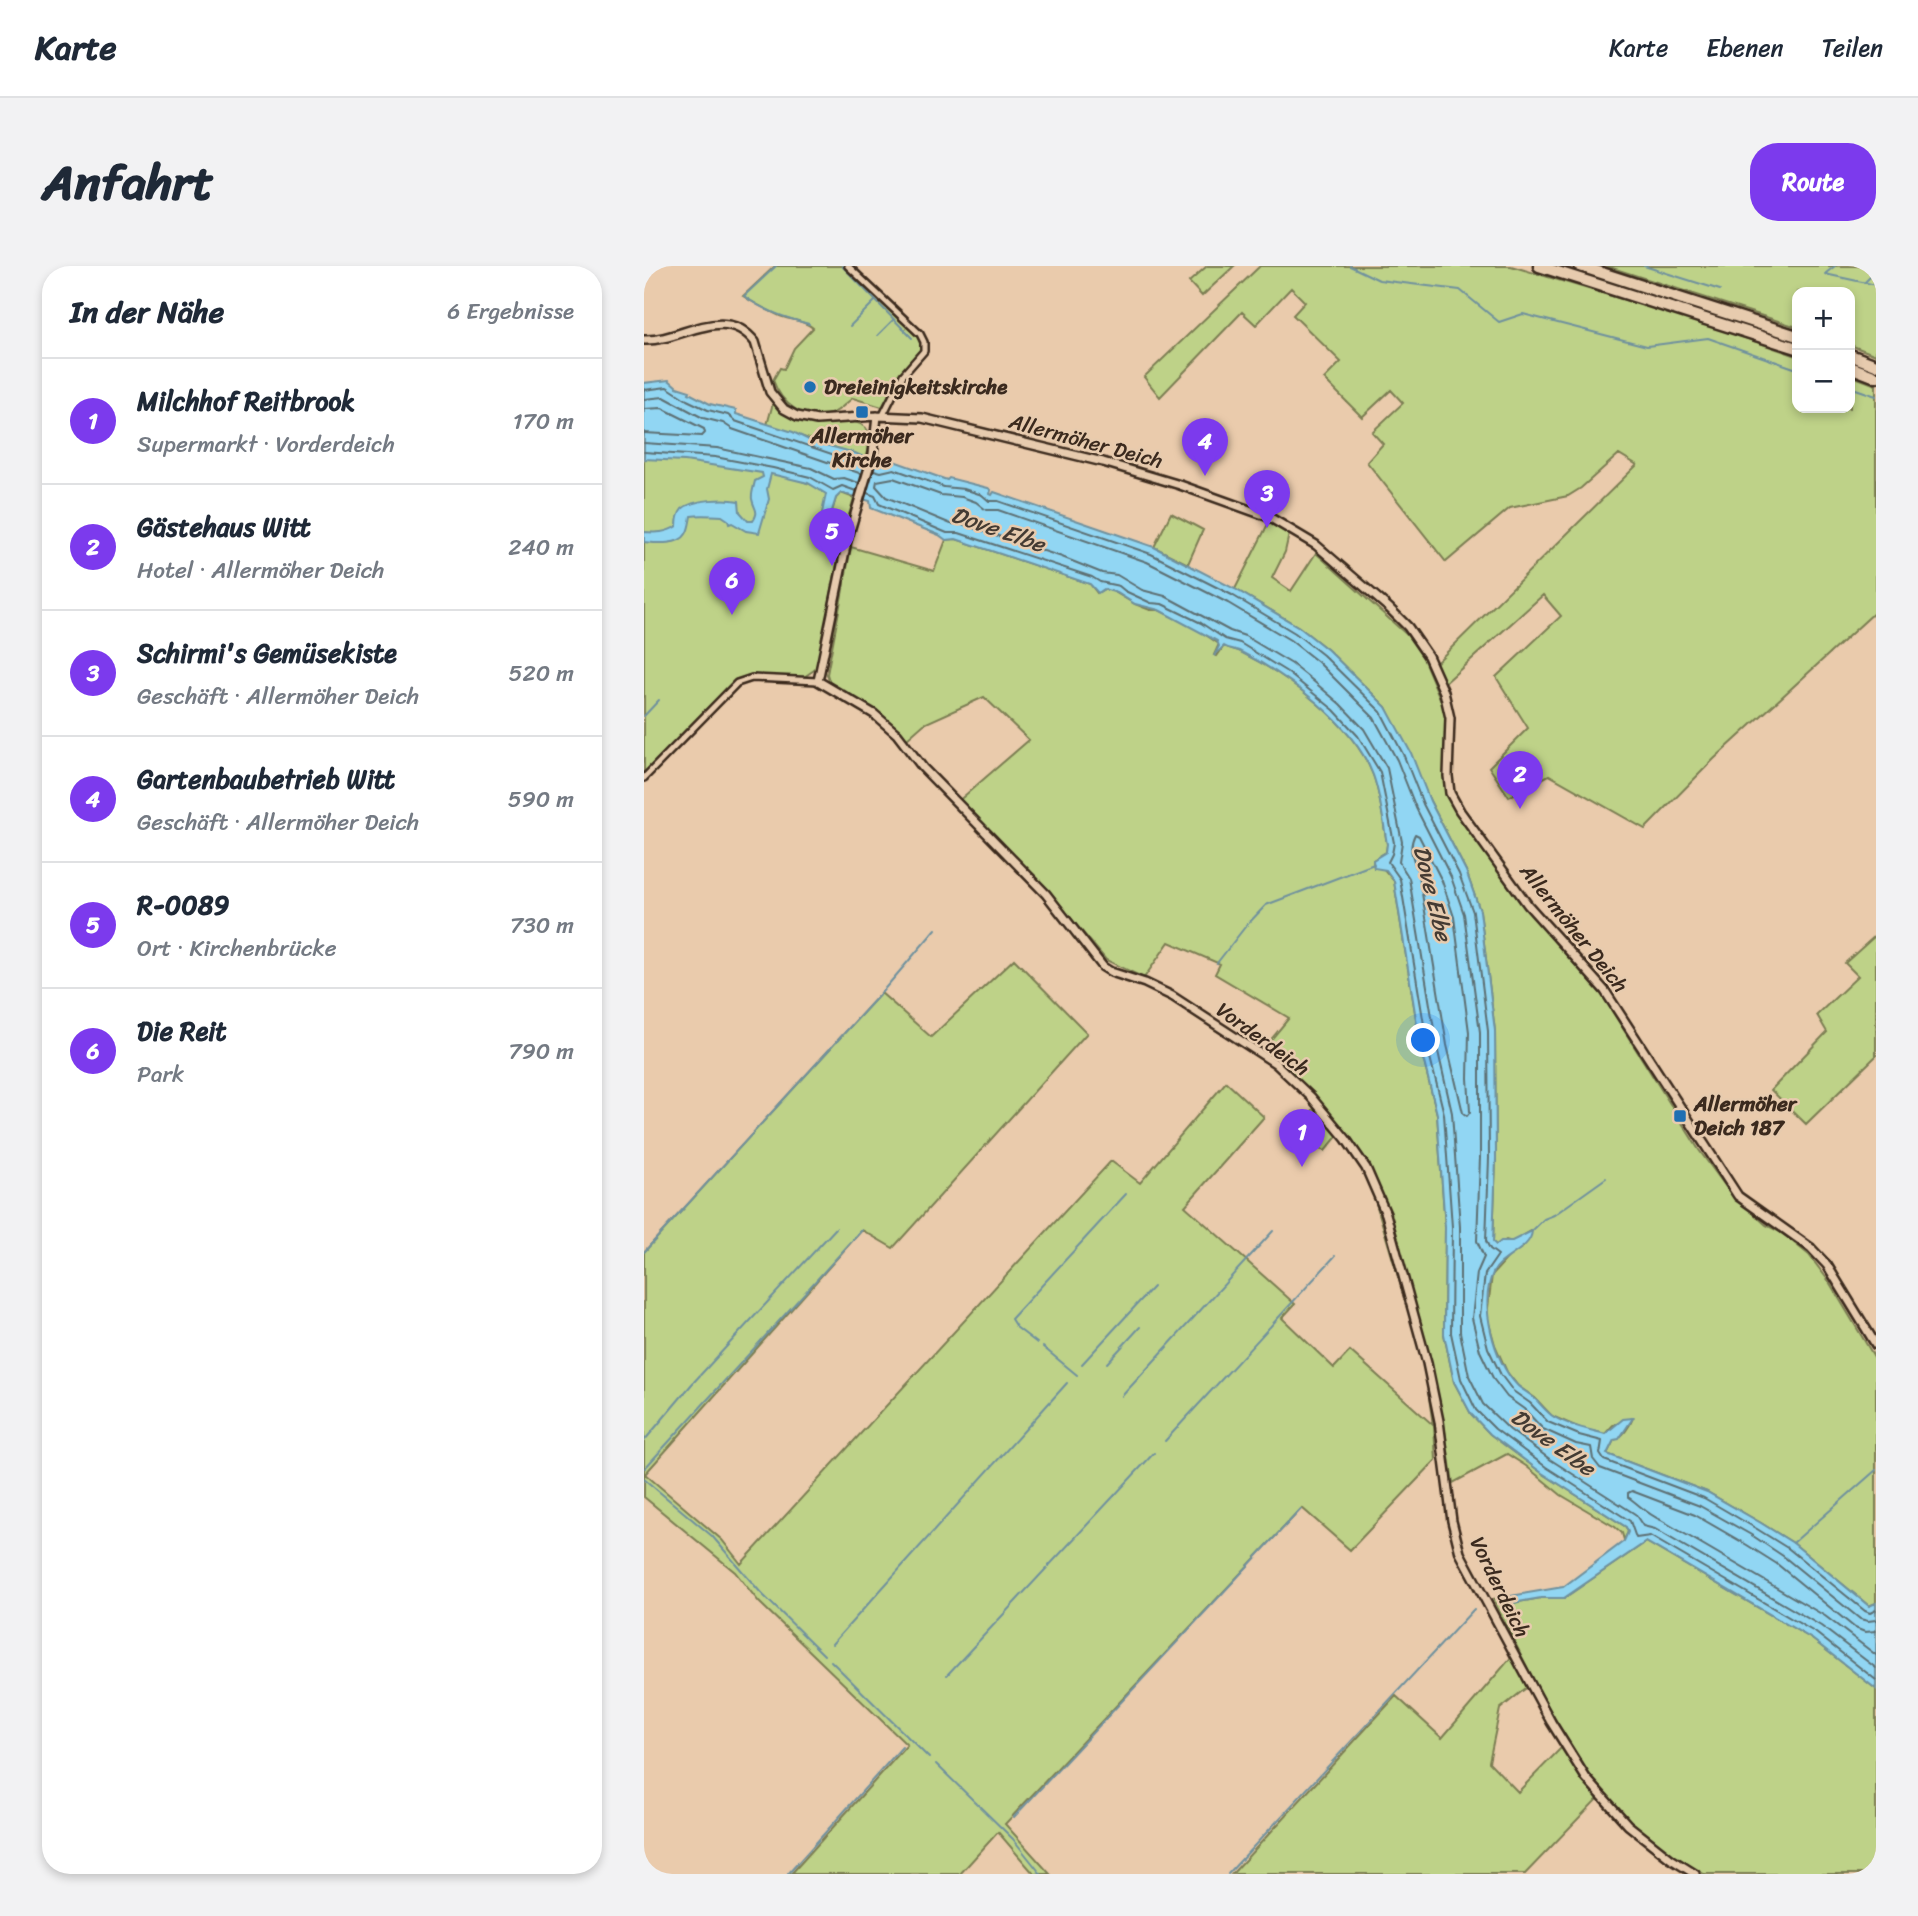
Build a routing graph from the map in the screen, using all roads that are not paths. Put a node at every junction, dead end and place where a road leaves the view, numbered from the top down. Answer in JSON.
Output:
{"nodes":[{"id":1,"x":848,"y":266,"type":"edge"},
{"id":2,"x":1539,"y":266,"type":"edge"},
{"id":3,"x":1580,"y":266,"type":"edge"},
{"id":4,"x":1792,"y":334,"type":"edge"},
{"id":5,"x":644,"y":340,"type":"edge"},
{"id":6,"x":1792,"y":346,"type":"edge"},
{"id":7,"x":1855,"y":357,"type":"edge"},
{"id":8,"x":1876,"y":365,"type":"edge"},
{"id":9,"x":1855,"y":369,"type":"edge"},
{"id":10,"x":1876,"y":377,"type":"edge"},
{"id":11,"x":880,"y":415,"type":"junction"},
{"id":12,"x":818,"y":681,"type":"junction"},
{"id":13,"x":644,"y":778,"type":"edge"},
{"id":14,"x":1876,"y":1345,"type":"edge"},
{"id":15,"x":1695,"y":1874,"type":"edge"}],
"edges":[{"from":1,"to":11,"type":"street"},
{"from":2,"to":6,"type":"highway"},
{"from":3,"to":4,"type":"highway"},
{"from":5,"to":11,"type":"street","name":"Allermöher Deich"},
{"from":7,"to":8,"type":"highway"},
{"from":9,"to":10,"type":"highway"},
{"from":11,"to":12,"type":"street"},
{"from":11,"to":14,"type":"street","name":"Allermöher Deich"},
{"from":12,"to":13,"type":"street","name":"Vorderdeich"},
{"from":12,"to":15,"type":"street","name":"Vorderdeich"}]}
